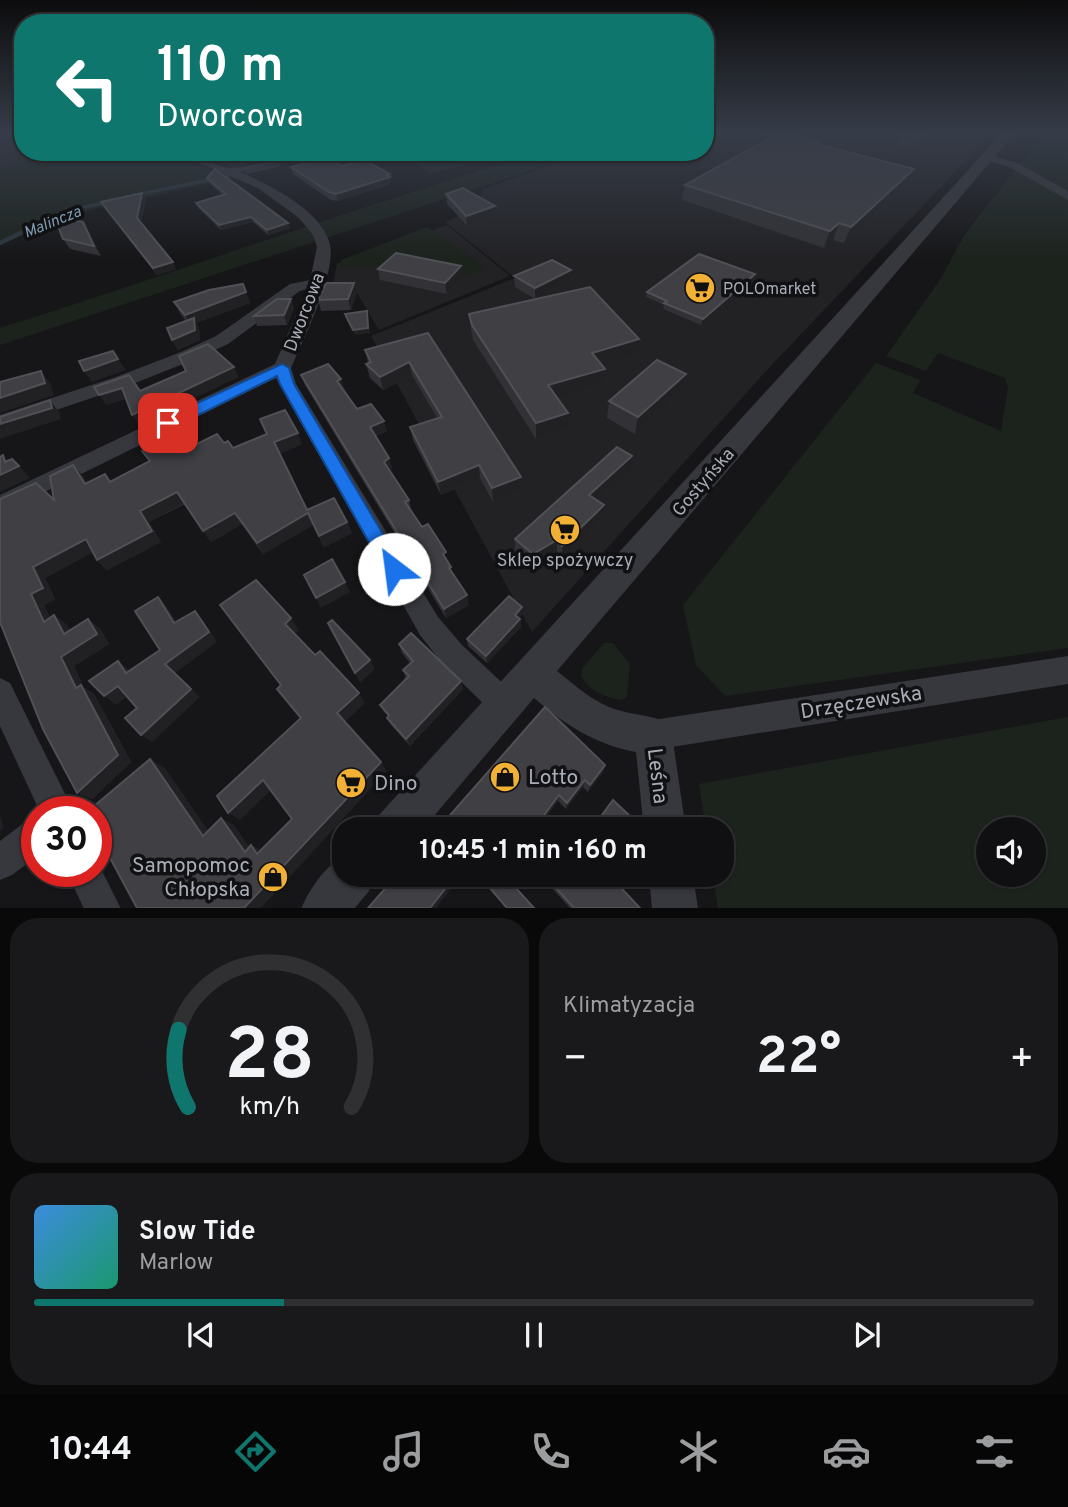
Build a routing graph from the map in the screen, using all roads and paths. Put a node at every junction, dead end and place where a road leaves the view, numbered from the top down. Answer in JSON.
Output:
{"nodes":[{"id":1,"x":242,"y":175,"type":"edge"},
{"id":2,"x":973,"y":175,"type":"edge"},
{"id":3,"x":1031,"y":175,"type":"edge"},
{"id":4,"x":1068,"y":196,"type":"edge"},
{"id":5,"x":316,"y":283,"type":"junction"},
{"id":6,"x":282,"y":368,"type":"junction"},
{"id":7,"x":0,"y":422,"type":"edge"},
{"id":8,"x":0,"y":505,"type":"edge"},
{"id":9,"x":1068,"y":670,"type":"edge"},
{"id":10,"x":533,"y":673,"type":"junction"},
{"id":11,"x":0,"y":693,"type":"edge"},
{"id":12,"x":505,"y":705,"type":"junction"},
{"id":13,"x":653,"y":735,"type":"junction"},
{"id":14,"x":49,"y":796,"type":"edge"},
{"id":15,"x":406,"y":817,"type":"edge"},
{"id":16,"x":663,"y":817,"type":"edge"},
{"id":17,"x":21,"y":847,"type":"edge"},
{"id":18,"x":0,"y":863,"type":"edge"},
{"id":19,"x":92,"y":887,"type":"edge"},
{"id":20,"x":342,"y":887,"type":"edge"},
{"id":21,"x":672,"y":887,"type":"edge"},
{"id":22,"x":103,"y":908,"type":"edge"},
{"id":23,"x":324,"y":908,"type":"edge"},
{"id":24,"x":675,"y":908,"type":"edge"}],
"edges":[{"from":1,"to":5,"type":"street","name":"Dworcowa"},
{"from":2,"to":10,"type":"street","name":"Gostyńska"},
{"from":3,"to":4,"type":"street"},
{"from":5,"to":6,"type":"street","name":"Dworcowa"},
{"from":5,"to":7,"type":"street"},
{"from":6,"to":8,"type":"street","name":"Dworcowa"},
{"from":6,"to":12,"type":"street"},
{"from":9,"to":13,"type":"street","name":"Drzęczewska"},
{"from":10,"to":12,"type":"street","name":"Gostyńska"},
{"from":10,"to":13,"type":"street","name":"Leśna"},
{"from":11,"to":14,"type":"street"},
{"from":12,"to":15,"type":"street","name":"Gostyńska"},
{"from":13,"to":16,"type":"street","name":"Leśna"},
{"from":17,"to":18,"type":"street"},
{"from":19,"to":22,"type":"street"},
{"from":20,"to":23,"type":"street"},
{"from":21,"to":24,"type":"street"}]}
